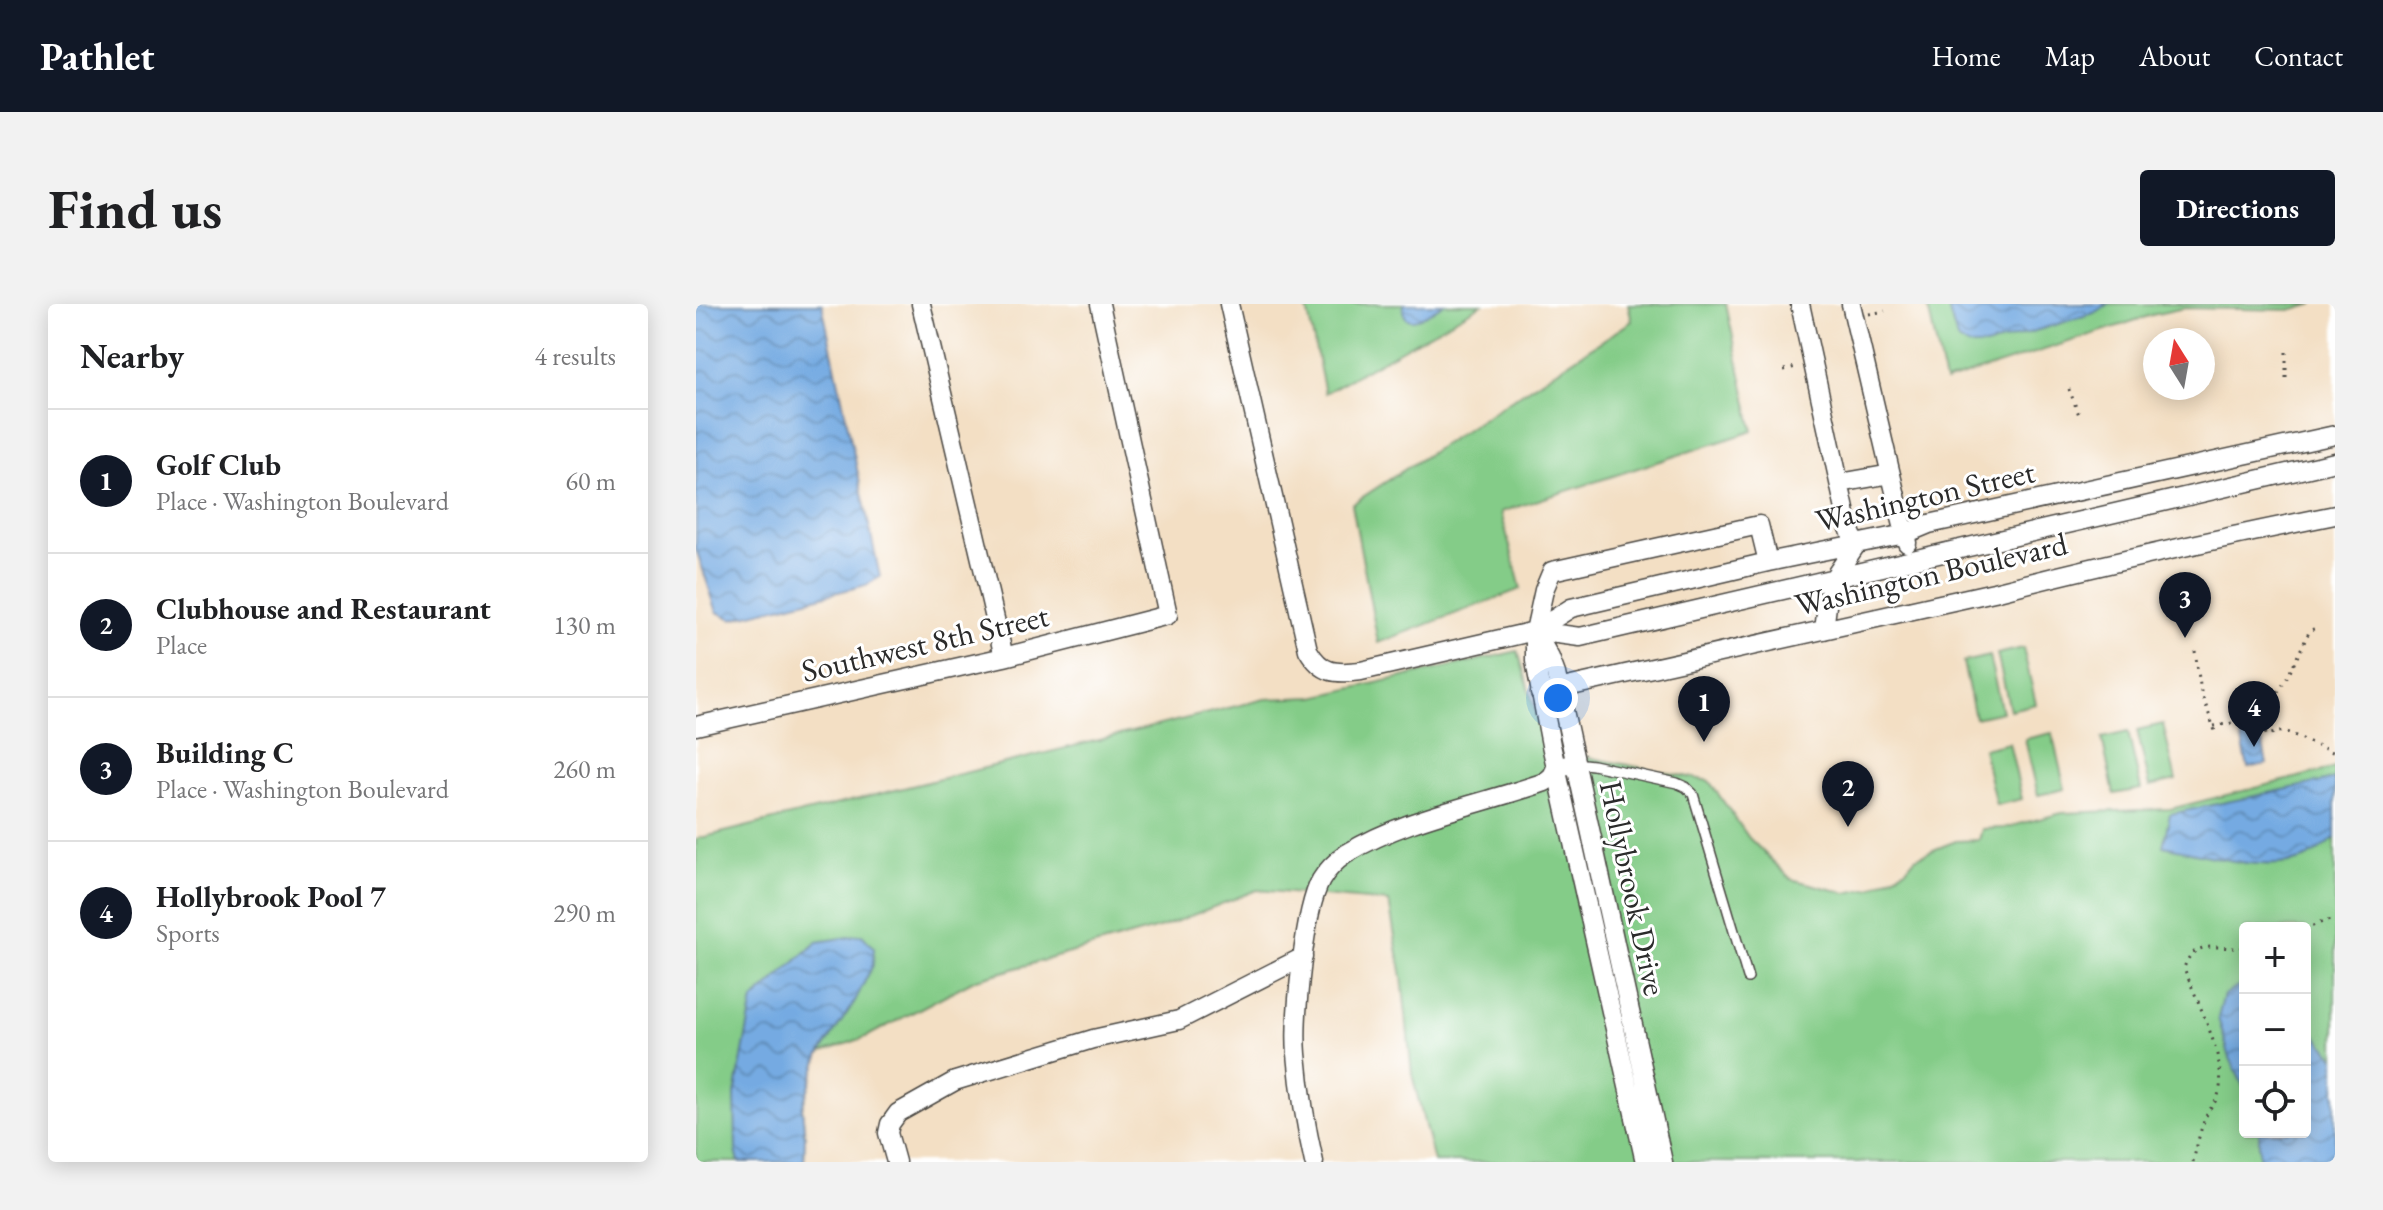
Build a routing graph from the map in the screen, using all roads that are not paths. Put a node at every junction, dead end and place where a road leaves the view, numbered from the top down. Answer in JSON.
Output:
{"nodes":[{"id":1,"x":921,"y":304,"type":"edge"},
{"id":2,"x":1100,"y":304,"type":"edge"},
{"id":3,"x":1229,"y":304,"type":"edge"},
{"id":4,"x":1800,"y":304,"type":"edge"},
{"id":5,"x":1851,"y":304,"type":"edge"},
{"id":6,"x":2326,"y":437,"type":"edge"},
{"id":7,"x":2329,"y":464,"type":"edge"},
{"id":8,"x":1891,"y":474,"type":"junction"},
{"id":9,"x":1840,"y":483,"type":"junction"},
{"id":10,"x":2335,"y":515,"type":"edge"},
{"id":11,"x":1905,"y":534,"type":"junction"},
{"id":12,"x":1856,"y":545,"type":"junction"},
{"id":13,"x":1910,"y":560,"type":"junction"},
{"id":14,"x":1768,"y":562,"type":"junction"},
{"id":15,"x":1833,"y":579,"type":"junction"},
{"id":16,"x":1824,"y":630,"type":"junction"},
{"id":17,"x":1535,"y":631,"type":"junction"},
{"id":18,"x":1004,"y":657,"type":"junction"},
{"id":19,"x":1550,"y":691,"type":"junction"},
{"id":20,"x":696,"y":726,"type":"edge"},
{"id":21,"x":1575,"y":763,"type":"junction"},
{"id":22,"x":1556,"y":768,"type":"junction"},
{"id":23,"x":1303,"y":957,"type":"junction"},
{"id":24,"x":1748,"y":978,"type":"dead end"},
{"id":25,"x":896,"y":1162,"type":"edge"},
{"id":26,"x":1314,"y":1162,"type":"edge"},
{"id":27,"x":1645,"y":1162,"type":"edge"},
{"id":28,"x":1663,"y":1162,"type":"edge"}],
"edges":[{"from":1,"to":18,"type":"street"},
{"from":2,"to":18,"type":"street","name":"Southwest 8th Street"},
{"from":3,"to":17,"type":"street","name":"Washington Street"},
{"from":4,"to":9,"type":"street"},
{"from":5,"to":8,"type":"street"},
{"from":6,"to":7,"type":"street"},
{"from":6,"to":11,"type":"street","name":"Washington Street"},
{"from":7,"to":13,"type":"street","name":"Washington Street"},
{"from":8,"to":9,"type":"street"},
{"from":8,"to":11,"type":"street"},
{"from":9,"to":12,"type":"street"},
{"from":10,"to":16,"type":"street","name":"Washington Boulevard"},
{"from":11,"to":12,"type":"street","name":"Washington Street"},
{"from":11,"to":13,"type":"street"},
{"from":12,"to":14,"type":"street","name":"Washington Street"},
{"from":12,"to":15,"type":"street"},
{"from":13,"to":15,"type":"street","name":"Washington Street"},
{"from":14,"to":17,"type":"street","name":"Washington Street"},
{"from":14,"to":17,"type":"street","name":"Hollybrook Drive"},
{"from":15,"to":16,"type":"street"},
{"from":15,"to":17,"type":"street","name":"Washington Street"},
{"from":16,"to":19,"type":"street","name":"Washington Boulevard"},
{"from":17,"to":19,"type":"street","name":"Hollybrook Drive"},
{"from":18,"to":20,"type":"street","name":"Southwest 8th Street"},
{"from":19,"to":21,"type":"street","name":"Hollybrook Drive"},
{"from":19,"to":22,"type":"street","name":"Hollybrook Drive"},
{"from":21,"to":22,"type":"street"},
{"from":21,"to":24,"type":"lane"},
{"from":21,"to":28,"type":"street","name":"Hollybrook Drive"},
{"from":22,"to":23,"type":"street"},
{"from":22,"to":27,"type":"street","name":"Hollybrook Drive"},
{"from":23,"to":25,"type":"street"},
{"from":23,"to":26,"type":"street"}]}
